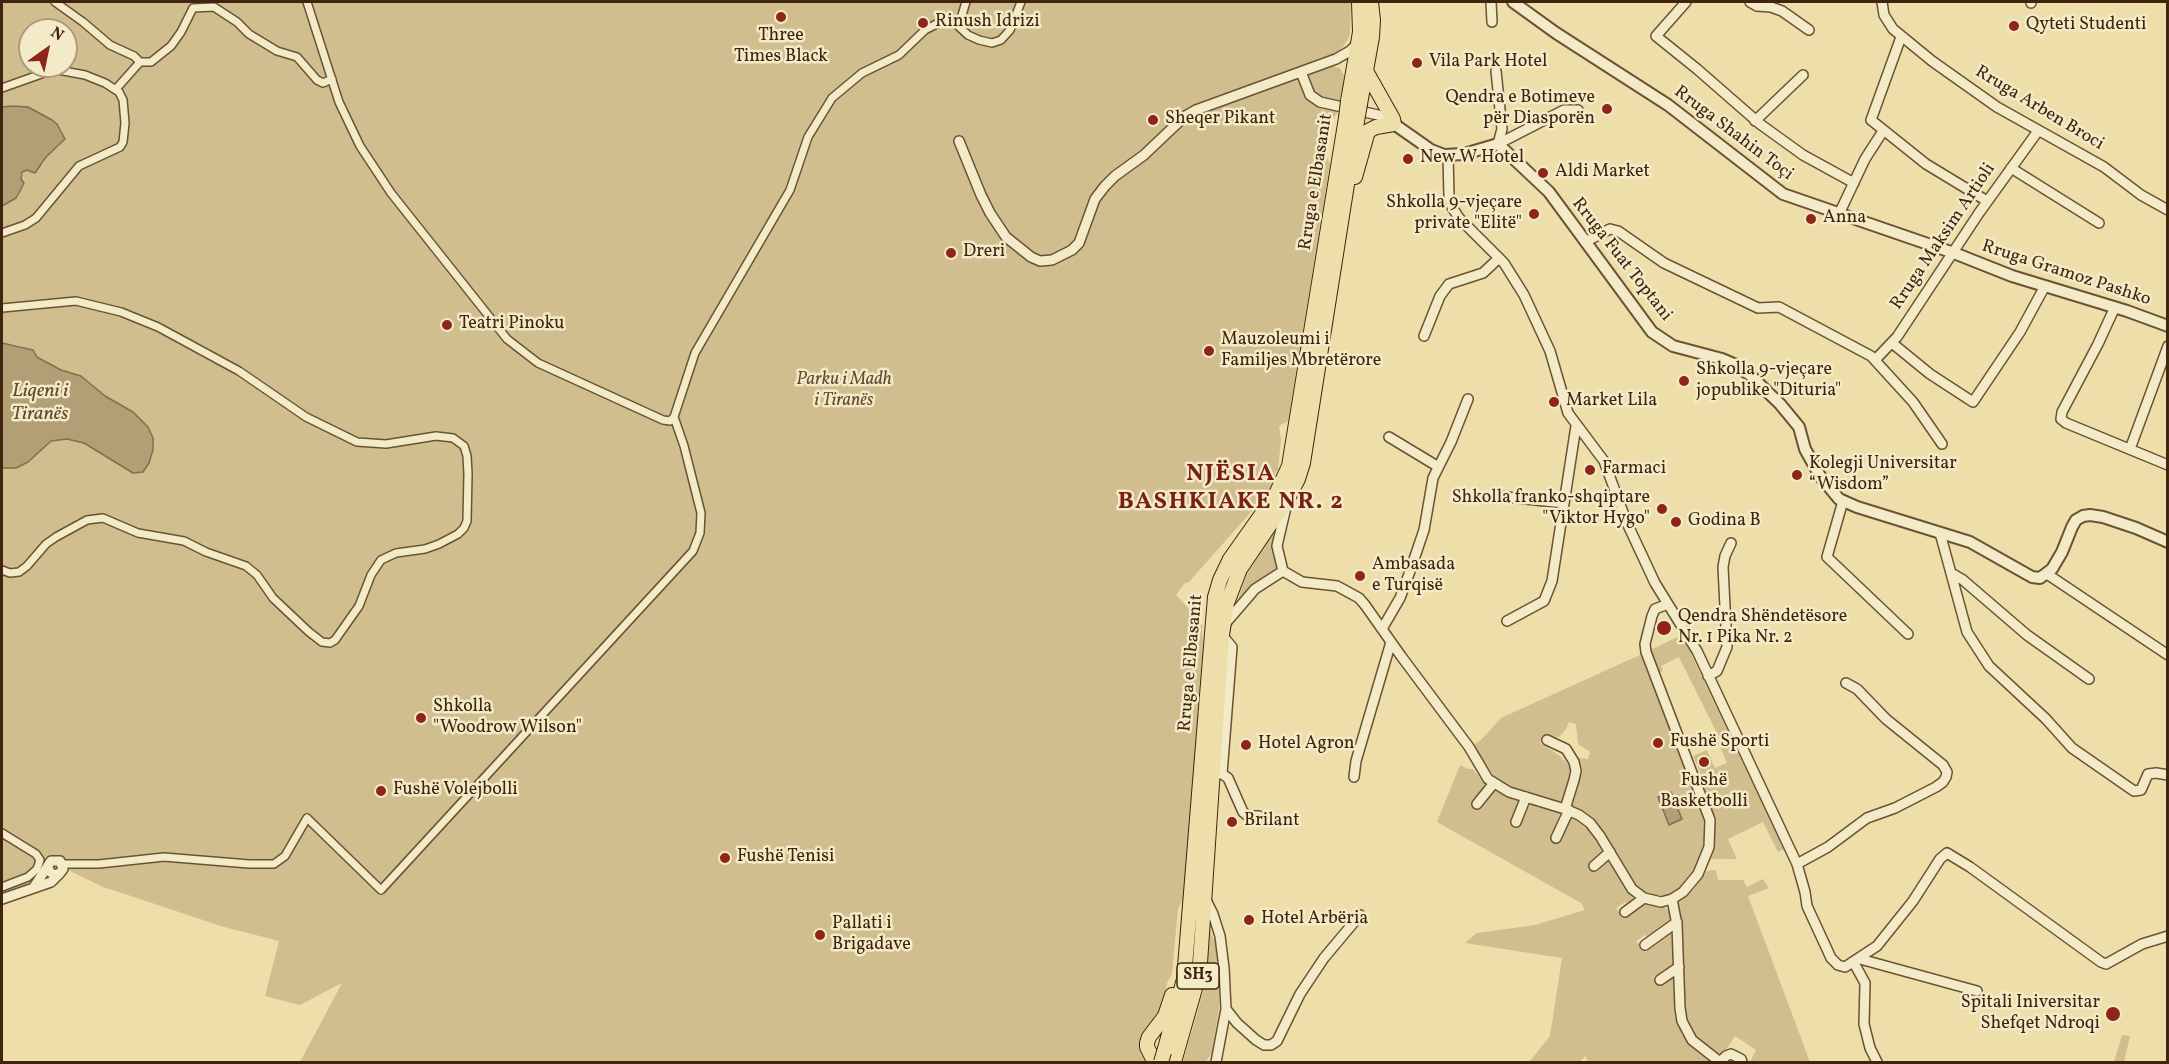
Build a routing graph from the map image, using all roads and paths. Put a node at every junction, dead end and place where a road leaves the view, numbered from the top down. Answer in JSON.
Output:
{"nodes":[{"id":1,"x":55,"y":2,"type":"edge"},
{"id":2,"x":307,"y":2,"type":"edge"},
{"id":3,"x":966,"y":2,"type":"edge"},
{"id":4,"x":1021,"y":2,"type":"edge"},
{"id":5,"x":1359,"y":2,"type":"edge"},
{"id":6,"x":1371,"y":2,"type":"edge"},
{"id":7,"x":1491,"y":2,"type":"edge"},
{"id":8,"x":1513,"y":2,"type":"edge"},
{"id":9,"x":1686,"y":2,"type":"edge"},
{"id":10,"x":1750,"y":2,"type":"edge"},
{"id":11,"x":1882,"y":2,"type":"edge"},
{"id":12,"x":211,"y":4,"type":"edge"},
{"id":13,"x":195,"y":5,"type":"edge"},
{"id":14,"x":1492,"y":21,"type":"dead end"},
{"id":15,"x":959,"y":25,"type":"junction"},
{"id":16,"x":1809,"y":30,"type":"dead end"},
{"id":17,"x":1901,"y":37,"type":"junction"},
{"id":18,"x":1359,"y":41,"type":"junction"},
{"id":19,"x":1336,"y":59,"type":"junction"},
{"id":20,"x":140,"y":62,"type":"junction"},
{"id":21,"x":1366,"y":71,"type":"junction"},
{"id":22,"x":1497,"y":71,"type":"dead end"},
{"id":23,"x":1301,"y":72,"type":"junction"},
{"id":24,"x":1803,"y":75,"type":"dead end"},
{"id":25,"x":1353,"y":77,"type":"junction"},
{"id":26,"x":332,"y":79,"type":"junction"},
{"id":27,"x":2,"y":88,"type":"edge"},
{"id":28,"x":116,"y":89,"type":"junction"},
{"id":29,"x":1354,"y":102,"type":"junction"},
{"id":30,"x":1578,"y":110,"type":"dead end"},
{"id":31,"x":1352,"y":120,"type":"junction"},
{"id":32,"x":1755,"y":121,"type":"junction"},
{"id":33,"x":1394,"y":124,"type":"junction"},
{"id":34,"x":1883,"y":131,"type":"junction"},
{"id":35,"x":2038,"y":131,"type":"junction"},
{"id":36,"x":959,"y":141,"type":"dead end"},
{"id":37,"x":1498,"y":144,"type":"junction"},
{"id":38,"x":1448,"y":155,"type":"junction"},
{"id":39,"x":2011,"y":168,"type":"junction"},
{"id":40,"x":1854,"y":183,"type":"junction"},
{"id":41,"x":1346,"y":196,"type":"junction"},
{"id":42,"x":1987,"y":201,"type":"junction"},
{"id":43,"x":2168,"y":210,"type":"edge"},
{"id":44,"x":1839,"y":214,"type":"junction"},
{"id":45,"x":2099,"y":223,"type":"dead end"},
{"id":46,"x":2,"y":233,"type":"edge"},
{"id":47,"x":1585,"y":242,"type":"junction"},
{"id":48,"x":1954,"y":253,"type":"junction"},
{"id":49,"x":1499,"y":258,"type":"junction"},
{"id":50,"x":2045,"y":286,"type":"junction"},
{"id":51,"x":2115,"y":307,"type":"junction"},
{"id":52,"x":2,"y":308,"type":"edge"},
{"id":53,"x":2168,"y":326,"type":"edge"},
{"id":54,"x":1424,"y":336,"type":"dead end"},
{"id":55,"x":1892,"y":343,"type":"junction"},
{"id":56,"x":2168,"y":346,"type":"edge"},
{"id":57,"x":1876,"y":359,"type":"junction"},
{"id":58,"x":1468,"y":399,"type":"dead end"},
{"id":59,"x":674,"y":417,"type":"junction"},
{"id":60,"x":1576,"y":426,"type":"junction"},
{"id":61,"x":1389,"y":437,"type":"dead end"},
{"id":62,"x":1942,"y":444,"type":"dead end"},
{"id":63,"x":2130,"y":449,"type":"junction"},
{"id":64,"x":2168,"y":465,"type":"edge"},
{"id":65,"x":1437,"y":466,"type":"junction"},
{"id":66,"x":1497,"y":496,"type":"dead end"},
{"id":67,"x":1288,"y":498,"type":"junction"},
{"id":68,"x":1843,"y":501,"type":"junction"},
{"id":69,"x":1564,"y":503,"type":"junction"},
{"id":70,"x":1940,"y":532,"type":"junction"},
{"id":71,"x":2168,"y":542,"type":"edge"},
{"id":72,"x":1731,"y":543,"type":"dead end"},
{"id":73,"x":2,"y":570,"type":"edge"},
{"id":74,"x":1283,"y":571,"type":"junction"},
{"id":75,"x":1951,"y":573,"type":"junction"},
{"id":76,"x":2047,"y":574,"type":"junction"},
{"id":77,"x":1668,"y":604,"type":"junction"},
{"id":78,"x":1507,"y":621,"type":"dead end"},
{"id":79,"x":1382,"y":629,"type":"junction"},
{"id":80,"x":1223,"y":631,"type":"junction"},
{"id":81,"x":1908,"y":634,"type":"dead end"},
{"id":82,"x":1391,"y":642,"type":"junction"},
{"id":83,"x":2168,"y":655,"type":"edge"},
{"id":84,"x":1708,"y":676,"type":"junction"},
{"id":85,"x":2089,"y":679,"type":"dead end"},
{"id":86,"x":1846,"y":683,"type":"dead end"},
{"id":87,"x":1547,"y":740,"type":"dead end"},
{"id":88,"x":1218,"y":774,"type":"junction"},
{"id":89,"x":2168,"y":775,"type":"edge"},
{"id":90,"x":1354,"y":777,"type":"dead end"},
{"id":91,"x":1494,"y":783,"type":"junction"},
{"id":92,"x":1526,"y":797,"type":"junction"},
{"id":93,"x":1477,"y":804,"type":"dead end"},
{"id":94,"x":1567,"y":810,"type":"junction"},
{"id":95,"x":1259,"y":816,"type":"dead end"},
{"id":96,"x":1516,"y":822,"type":"dead end"},
{"id":97,"x":2,"y":833,"type":"edge"},
{"id":98,"x":1556,"y":838,"type":"dead end"},
{"id":99,"x":1610,"y":852,"type":"junction"},
{"id":100,"x":1797,"y":864,"type":"junction"},
{"id":101,"x":1594,"y":866,"type":"dead end"},
{"id":102,"x":61,"y":869,"type":"junction"},
{"id":103,"x":2,"y":887,"type":"edge"},
{"id":104,"x":34,"y":887,"type":"junction"},
{"id":105,"x":1203,"y":894,"type":"junction"},
{"id":106,"x":1644,"y":898,"type":"junction"},
{"id":107,"x":2,"y":899,"type":"edge"},
{"id":108,"x":1672,"y":899,"type":"junction"},
{"id":109,"x":1625,"y":912,"type":"dead end"},
{"id":110,"x":1360,"y":915,"type":"dead end"},
{"id":111,"x":1677,"y":922,"type":"junction"},
{"id":112,"x":2168,"y":936,"type":"edge"},
{"id":113,"x":1645,"y":945,"type":"dead end"},
{"id":114,"x":1187,"y":948,"type":"junction"},
{"id":115,"x":1857,"y":961,"type":"junction"},
{"id":116,"x":1679,"y":967,"type":"junction"},
{"id":117,"x":1660,"y":980,"type":"dead end"},
{"id":118,"x":1977,"y":991,"type":"dead end"},
{"id":119,"x":1226,"y":1009,"type":"junction"},
{"id":120,"x":1169,"y":1059,"type":"edge"},
{"id":121,"x":1216,"y":1062,"type":"edge"},
{"id":122,"x":1720,"y":1062,"type":"edge"},
{"id":123,"x":1742,"y":1062,"type":"edge"},
{"id":124,"x":1877,"y":1062,"type":"edge"}],
"edges":[{"from":1,"to":20,"type":"street"},
{"from":2,"to":26,"type":"street"},
{"from":3,"to":15,"type":"street"},
{"from":4,"to":15,"type":"street"},
{"from":5,"to":18,"type":"main road","name":"Rruga e Elbasanit","number":"SH3"},
{"from":6,"to":21,"type":"main road","name":"Rruga e Elbasanit","number":"SH3"},
{"from":7,"to":14,"type":"street"},
{"from":8,"to":44,"type":"street","name":"Rruga Shahin Toçi"},
{"from":9,"to":32,"type":"street"},
{"from":10,"to":16,"type":"street"},
{"from":11,"to":17,"type":"street","name":"Rruga Arben Broci"},
{"from":12,"to":13,"type":"street"},
{"from":12,"to":26,"type":"street"},
{"from":13,"to":20,"type":"street"},
{"from":15,"to":59,"type":"street"},
{"from":17,"to":34,"type":"street"},
{"from":17,"to":35,"type":"street","name":"Rruga Arben Broci"},
{"from":18,"to":19,"type":"street"},
{"from":18,"to":25,"type":"main road","name":"Rruga e Elbasanit","number":"SH3"},
{"from":19,"to":23,"type":"street"},
{"from":19,"to":25,"type":"street"},
{"from":20,"to":28,"type":"street"},
{"from":21,"to":29,"type":"main road","name":"Rruga e Elbasanit","number":"SH3"},
{"from":21,"to":33,"type":"main road"},
{"from":22,"to":37,"type":"street"},
{"from":23,"to":33,"type":"street"},
{"from":23,"to":36,"type":"street"},
{"from":24,"to":32,"type":"street"},
{"from":25,"to":29,"type":"main road","name":"Rruga e Elbasanit","number":"SH3"},
{"from":26,"to":59,"type":"street"},
{"from":27,"to":28,"type":"street"},
{"from":28,"to":46,"type":"street"},
{"from":29,"to":31,"type":"main road","name":"Rruga e Elbasanit","number":"SH3","bridge":true},
{"from":30,"to":37,"type":"street"},
{"from":31,"to":41,"type":"main road","name":"Rruga e Elbasanit","number":"SH3"},
{"from":31,"to":114,"type":"main road","name":"Rruga e Elbasanit","number":"SH3"},
{"from":32,"to":40,"type":"street"},
{"from":33,"to":38,"type":"street"},
{"from":33,"to":41,"type":"main road"},
{"from":34,"to":40,"type":"street"},
{"from":34,"to":42,"type":"street"},
{"from":35,"to":39,"type":"street","name":"Rruga Maksim Artioli"},
{"from":35,"to":43,"type":"street","name":"Rruga Arben Broci"},
{"from":37,"to":38,"type":"street"},
{"from":37,"to":47,"type":"street","name":"Rruga Fuat Toptani"},
{"from":38,"to":49,"type":"street"},
{"from":39,"to":42,"type":"street","name":"Rruga Maksim Artioli"},
{"from":39,"to":45,"type":"street"},
{"from":40,"to":44,"type":"street"},
{"from":41,"to":67,"type":"main road","name":"Rruga e Elbasanit","number":"SH3"},
{"from":42,"to":48,"type":"street","name":"Rruga Maksim Artioli"},
{"from":44,"to":48,"type":"street","name":"Rruga Shahin Toçi"},
{"from":47,"to":57,"type":"street"},
{"from":47,"to":68,"type":"street","name":"Rruga Fuat Toptani"},
{"from":48,"to":50,"type":"street","name":"Rruga Gramoz Pashko"},
{"from":48,"to":55,"type":"street","name":"Rruga Maksim Artioli"},
{"from":49,"to":54,"type":"street"},
{"from":49,"to":60,"type":"street"},
{"from":50,"to":51,"type":"street","name":"Rruga Gramoz Pashko"},
{"from":50,"to":55,"type":"street"},
{"from":51,"to":53,"type":"street","name":"Rruga Gramoz Pashko"},
{"from":51,"to":63,"type":"street"},
{"from":52,"to":73,"type":"street"},
{"from":55,"to":57,"type":"street","name":"Rruga Maksim Artioli"},
{"from":56,"to":63,"type":"street"},
{"from":57,"to":62,"type":"street"},
{"from":58,"to":65,"type":"street"},
{"from":59,"to":102,"type":"street"},
{"from":60,"to":69,"type":"street"},
{"from":60,"to":77,"type":"street"},
{"from":61,"to":65,"type":"street"},
{"from":63,"to":64,"type":"street"},
{"from":65,"to":79,"type":"street"},
{"from":66,"to":69,"type":"street"},
{"from":67,"to":74,"type":"street"},
{"from":67,"to":80,"type":"main road","name":"Rruga e Elbasanit","number":"SH3"},
{"from":68,"to":70,"type":"street","name":"Rruga Fuat Toptani"},
{"from":68,"to":81,"type":"street"},
{"from":69,"to":78,"type":"street"},
{"from":70,"to":75,"type":"street"},
{"from":70,"to":76,"type":"street","name":"Rruga Fuat Toptani"},
{"from":71,"to":76,"type":"street"},
{"from":72,"to":84,"type":"street"},
{"from":74,"to":79,"type":"street"},
{"from":74,"to":80,"type":"street"},
{"from":75,"to":85,"type":"street"},
{"from":75,"to":89,"type":"street"},
{"from":76,"to":83,"type":"street"},
{"from":77,"to":84,"type":"street"},
{"from":77,"to":108,"type":"street"},
{"from":79,"to":82,"type":"street"},
{"from":80,"to":88,"type":"main road","name":"Rruga e Elbasanit","number":"SH3"},
{"from":82,"to":90,"type":"street"},
{"from":82,"to":91,"type":"street"},
{"from":84,"to":100,"type":"street"},
{"from":86,"to":100,"type":"street"},
{"from":87,"to":94,"type":"street"},
{"from":88,"to":95,"type":"street"},
{"from":88,"to":105,"type":"main road","name":"Rruga e Elbasanit","number":"SH3"},
{"from":91,"to":92,"type":"street"},
{"from":91,"to":93,"type":"street"},
{"from":92,"to":94,"type":"street"},
{"from":92,"to":96,"type":"street"},
{"from":94,"to":98,"type":"street"},
{"from":94,"to":99,"type":"street"},
{"from":97,"to":103,"type":"street"},
{"from":99,"to":101,"type":"street"},
{"from":99,"to":106,"type":"street"},
{"from":100,"to":115,"type":"street"},
{"from":102,"to":104,"type":"street"},
{"from":102,"to":104,"type":"street"},
{"from":104,"to":107,"type":"street"},
{"from":105,"to":119,"type":"street"},
{"from":105,"to":120,"type":"main road","name":"Rruga e Elbasanit","number":"SH3"},
{"from":106,"to":108,"type":"street"},
{"from":106,"to":109,"type":"street"},
{"from":108,"to":111,"type":"street"},
{"from":110,"to":119,"type":"street"},
{"from":111,"to":113,"type":"street"},
{"from":111,"to":116,"type":"street"},
{"from":112,"to":115,"type":"street"},
{"from":114,"to":120,"type":"main road","name":"Rruga e Elbasanit","number":"SH3"},
{"from":114,"to":120,"type":"main road"},
{"from":115,"to":118,"type":"street"},
{"from":115,"to":124,"type":"street"},
{"from":116,"to":117,"type":"street"},
{"from":116,"to":122,"type":"street"},
{"from":119,"to":121,"type":"street"},
{"from":122,"to":123,"type":"street"}]}
